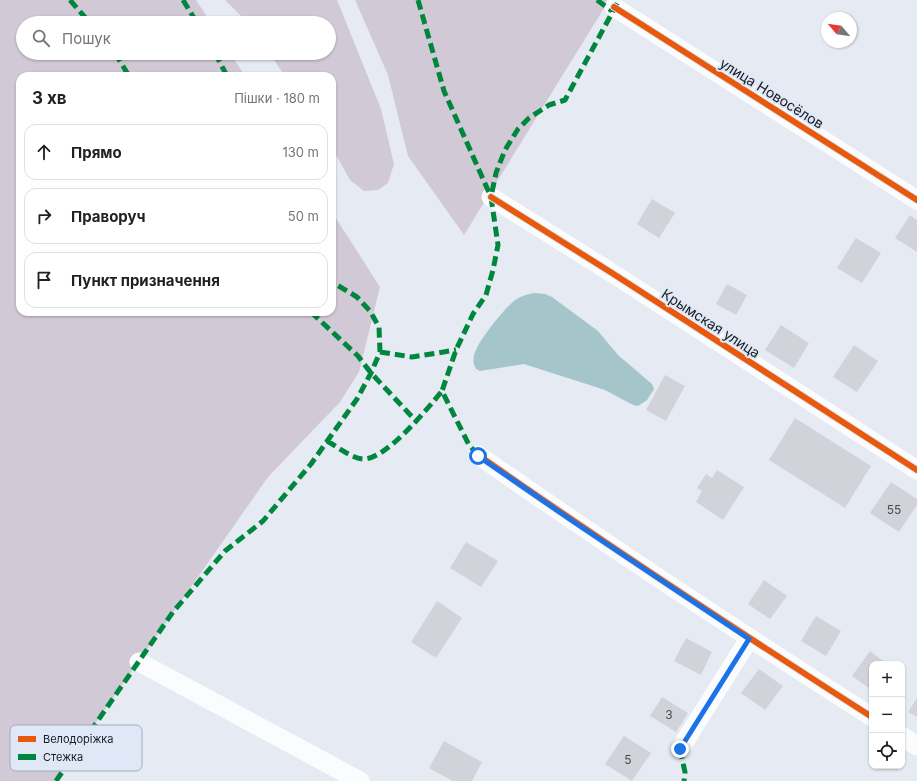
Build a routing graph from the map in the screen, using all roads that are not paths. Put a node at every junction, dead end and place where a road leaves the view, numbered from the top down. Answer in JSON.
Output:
{"nodes":[{"id":1,"x":614,"y":7,"type":"dead end"},
{"id":2,"x":491,"y":197,"type":"dead end"},
{"id":3,"x":917,"y":200,"type":"edge"},
{"id":4,"x":478,"y":456,"type":"dead end"},
{"id":5,"x":917,"y":470,"type":"edge"},
{"id":6,"x":749,"y":639,"type":"junction"},
{"id":7,"x":138,"y":662,"type":"dead end"},
{"id":8,"x":869,"y":715,"type":"edge"},
{"id":9,"x":905,"y":738,"type":"edge"},
{"id":10,"x":917,"y":746,"type":"edge"},
{"id":11,"x":680,"y":749,"type":"dead end"},
{"id":12,"x":360,"y":781,"type":"edge"}],
"edges":[{"from":1,"to":3,"type":"street","name":"улица Новосёлов"},
{"from":2,"to":5,"type":"street","name":"Крымская улица"},
{"from":4,"to":6,"type":"street"},
{"from":6,"to":8,"type":"street"},
{"from":6,"to":11,"type":"street"},
{"from":7,"to":12,"type":"street"},
{"from":9,"to":10,"type":"street"}]}
